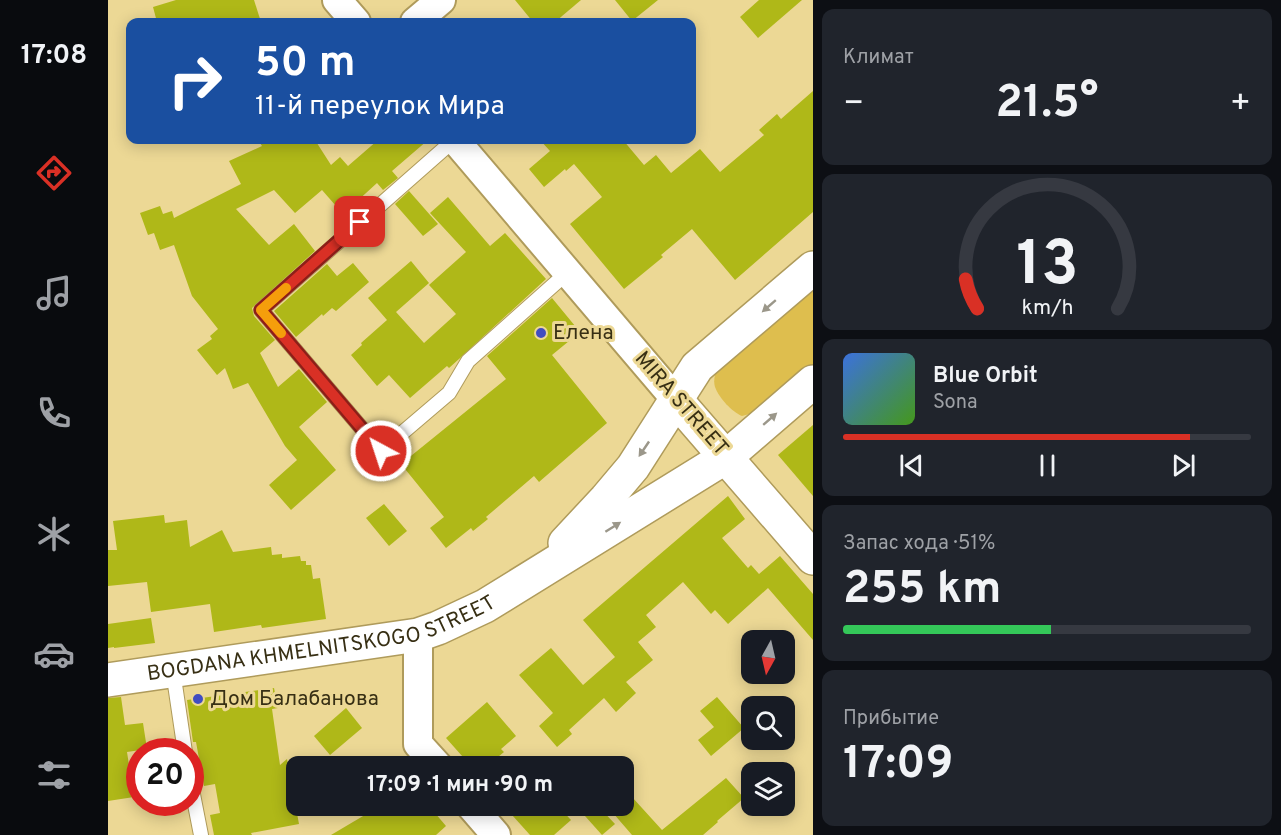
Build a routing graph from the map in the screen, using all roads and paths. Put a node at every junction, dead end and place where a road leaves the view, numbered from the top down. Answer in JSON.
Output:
{"nodes":[{"id":1,"x":337,"y":0,"type":"edge"},
{"id":2,"x":441,"y":0,"type":"edge"},
{"id":3,"x":353,"y":18,"type":"edge"},
{"id":4,"x":420,"y":18,"type":"edge"},
{"id":5,"x":449,"y":144,"type":"edge"},
{"id":6,"x":457,"y":144,"type":"edge"},
{"id":7,"x":813,"y":268,"type":"edge"},
{"id":8,"x":568,"y":272,"type":"junction"},
{"id":9,"x":813,"y":382,"type":"edge"},
{"id":10,"x":677,"y":400,"type":"junction"},
{"id":11,"x":726,"y":457,"type":"junction"},
{"id":12,"x":813,"y":558,"type":"edge"},
{"id":13,"x":527,"y":580,"type":"junction"},
{"id":14,"x":418,"y":634,"type":"junction"},
{"id":15,"x":173,"y":670,"type":"junction"},
{"id":16,"x":108,"y":680,"type":"edge"},
{"id":17,"x":183,"y":738,"type":"edge"},
{"id":18,"x":429,"y":756,"type":"edge"},
{"id":19,"x":197,"y":816,"type":"edge"},
{"id":20,"x":480,"y":816,"type":"edge"},
{"id":21,"x":201,"y":835,"type":"edge"},
{"id":22,"x":496,"y":835,"type":"edge"}],
"edges":[{"from":1,"to":3,"type":"street"},
{"from":2,"to":4,"type":"street"},
{"from":5,"to":8,"type":"lane"},
{"from":6,"to":8,"type":"street","name":"MIRA STREET"},
{"from":7,"to":10,"type":"main road","name":"BOGDANA KHMELNITSKOGO STREET","one_way":true},
{"from":8,"to":10,"type":"street","name":"MIRA STREET"},
{"from":11,"to":9,"type":"main road","name":"BOGDANA KHMELNITSKOGO STREET","one_way":true},
{"from":10,"to":11,"type":"main road","name":"MIRA STREET"},
{"from":10,"to":13,"type":"main road","name":"BOGDANA KHMELNITSKOGO STREET","one_way":true},
{"from":11,"to":12,"type":"main road","name":"MIRA STREET"},
{"from":13,"to":11,"type":"main road","name":"BOGDANA KHMELNITSKOGO STREET","one_way":true},
{"from":13,"to":14,"type":"main road","name":"BOGDANA KHMELNITSKOGO STREET"},
{"from":14,"to":15,"type":"main road","name":"BOGDANA KHMELNITSKOGO STREET"},
{"from":14,"to":18,"type":"street"},
{"from":15,"to":16,"type":"main road","name":"BOGDANA KHMELNITSKOGO STREET"},
{"from":15,"to":17,"type":"lane"},
{"from":19,"to":21,"type":"lane"},
{"from":20,"to":22,"type":"street"}]}
